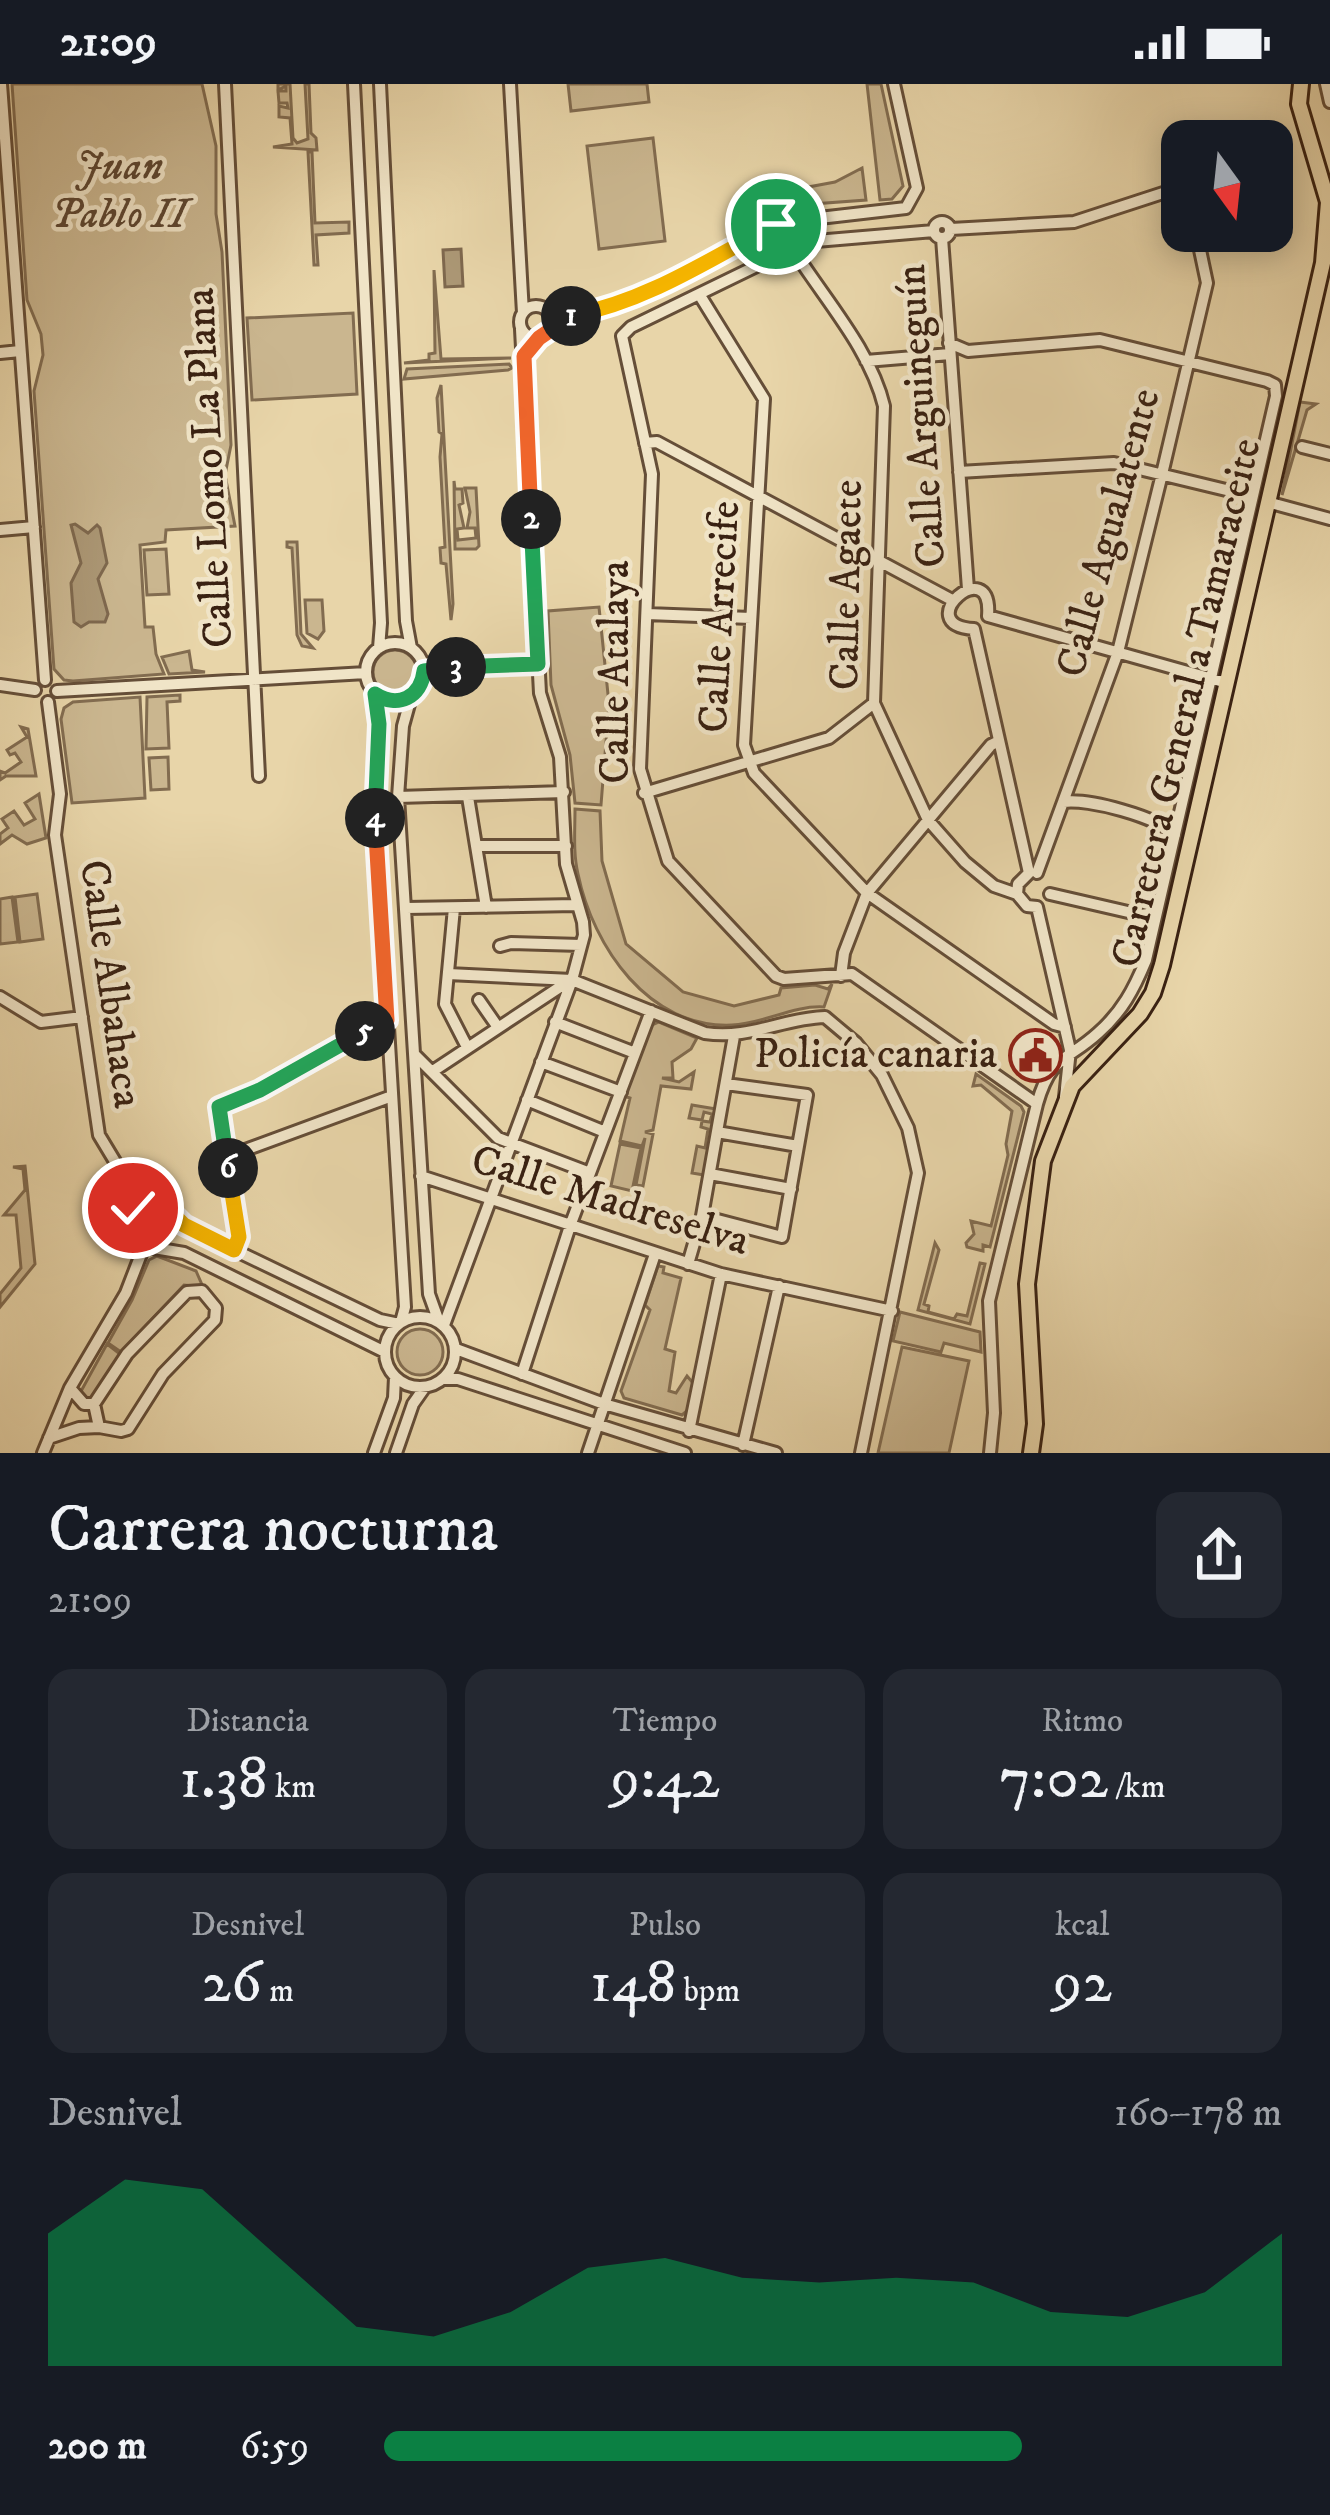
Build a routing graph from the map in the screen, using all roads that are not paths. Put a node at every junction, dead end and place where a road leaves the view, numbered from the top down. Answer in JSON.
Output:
{"nodes":[{"id":1,"x":1,"y":84,"type":"edge"},
{"id":2,"x":225,"y":84,"type":"edge"},
{"id":3,"x":354,"y":84,"type":"edge"},
{"id":4,"x":380,"y":84,"type":"edge"},
{"id":5,"x":510,"y":84,"type":"edge"},
{"id":6,"x":894,"y":84,"type":"edge"},
{"id":7,"x":1301,"y":84,"type":"edge"},
{"id":8,"x":1327,"y":84,"type":"edge"},
{"id":9,"x":1330,"y":102,"type":"edge"},
{"id":10,"x":1161,"y":195,"type":"edge"},
{"id":11,"x":942,"y":233,"type":"junction"},
{"id":12,"x":1201,"y":252,"type":"edge"},
{"id":13,"x":772,"y":258,"type":"dead end"},
{"id":14,"x":522,"y":289,"type":"junction"},
{"id":15,"x":699,"y":293,"type":"junction"},
{"id":16,"x":543,"y":308,"type":"junction"},
{"id":17,"x":523,"y":313,"type":"junction"},
{"id":18,"x":571,"y":316,"type":"junction"},
{"id":19,"x":551,"y":328,"type":"junction"},
{"id":20,"x":521,"y":329,"type":"junction"},
{"id":21,"x":539,"y":338,"type":"junction"},
{"id":22,"x":949,"y":349,"type":"junction"},
{"id":23,"x":20,"y":351,"type":"junction"},
{"id":24,"x":0,"y":353,"type":"edge"},
{"id":25,"x":524,"y":356,"type":"junction"},
{"id":26,"x":1189,"y":360,"type":"junction"},
{"id":27,"x":866,"y":361,"type":"junction"},
{"id":28,"x":645,"y":443,"type":"junction"},
{"id":29,"x":1302,"y":447,"type":"dead end"},
{"id":30,"x":1330,"y":454,"type":"edge"},
{"id":31,"x":959,"y":472,"type":"junction"},
{"id":32,"x":1162,"y":474,"type":"junction"},
{"id":33,"x":759,"y":496,"type":"junction"},
{"id":34,"x":1251,"y":496,"type":"junction"},
{"id":35,"x":1270,"y":503,"type":"junction"},
{"id":36,"x":1330,"y":519,"type":"edge"},
{"id":37,"x":34,"y":527,"type":"junction"},
{"id":38,"x":0,"y":530,"type":"edge"},
{"id":39,"x":879,"y":561,"type":"junction"},
{"id":40,"x":968,"y":590,"type":"junction"},
{"id":41,"x":952,"y":600,"type":"junction"},
{"id":42,"x":647,"y":614,"type":"junction"},
{"id":43,"x":988,"y":616,"type":"junction"},
{"id":44,"x":751,"y":618,"type":"junction"},
{"id":45,"x":974,"y":629,"type":"junction"},
{"id":46,"x":379,"y":648,"type":"junction"},
{"id":47,"x":411,"y":648,"type":"junction"},
{"id":48,"x":1118,"y":652,"type":"junction"},
{"id":49,"x":538,"y":664,"type":"junction"},
{"id":50,"x":424,"y":671,"type":"junction"},
{"id":51,"x":366,"y":673,"type":"junction"},
{"id":52,"x":254,"y":680,"type":"junction"},
{"id":53,"x":1217,"y":680,"type":"junction"},
{"id":54,"x":0,"y":685,"type":"edge"},
{"id":55,"x":40,"y":685,"type":"junction"},
{"id":56,"x":57,"y":691,"type":"junction"},
{"id":57,"x":375,"y":694,"type":"junction"},
{"id":58,"x":411,"y":697,"type":"junction"},
{"id":59,"x":48,"y":702,"type":"junction"},
{"id":60,"x":874,"y":704,"type":"junction"},
{"id":61,"x":1000,"y":741,"type":"junction"},
{"id":62,"x":749,"y":762,"type":"junction"},
{"id":63,"x":259,"y":776,"type":"dead end"},
{"id":64,"x":564,"y":792,"type":"junction"},
{"id":65,"x":644,"y":793,"type":"junction"},
{"id":66,"x":468,"y":796,"type":"junction"},
{"id":67,"x":398,"y":797,"type":"junction"},
{"id":68,"x":1063,"y":802,"type":"junction"},
{"id":69,"x":928,"y":820,"type":"junction"},
{"id":70,"x":1175,"y":835,"type":"junction"},
{"id":71,"x":477,"y":846,"type":"junction"},
{"id":72,"x":566,"y":846,"type":"junction"},
{"id":73,"x":1024,"y":847,"type":"junction"},
{"id":74,"x":1047,"y":847,"type":"junction"},
{"id":75,"x":1033,"y":873,"type":"junction"},
{"id":76,"x":867,"y":893,"type":"junction"},
{"id":77,"x":1017,"y":894,"type":"junction"},
{"id":78,"x":1050,"y":894,"type":"junction"},
{"id":79,"x":576,"y":905,"type":"junction"},
{"id":80,"x":486,"y":907,"type":"junction"},
{"id":81,"x":1037,"y":907,"type":"junction"},
{"id":82,"x":406,"y":908,"type":"junction"},
{"id":83,"x":454,"y":908,"type":"junction"},
{"id":84,"x":1155,"y":913,"type":"junction"},
{"id":85,"x":581,"y":945,"type":"junction"},
{"id":86,"x":500,"y":946,"type":"dead end"},
{"id":87,"x":448,"y":974,"type":"junction"},
{"id":88,"x":841,"y":976,"type":"junction"},
{"id":89,"x":572,"y":980,"type":"junction"},
{"id":90,"x":0,"y":997,"type":"edge"},
{"id":91,"x":479,"y":1000,"type":"dead end"},
{"id":92,"x":651,"y":1010,"type":"junction"},
{"id":93,"x":82,"y":1017,"type":"junction"},
{"id":94,"x":387,"y":1020,"type":"junction"},
{"id":95,"x":555,"y":1022,"type":"junction"},
{"id":96,"x":496,"y":1026,"type":"junction"},
{"id":97,"x":1065,"y":1027,"type":"junction"},
{"id":98,"x":734,"y":1036,"type":"junction"},
{"id":99,"x":467,"y":1047,"type":"junction"},
{"id":100,"x":1070,"y":1050,"type":"junction"},
{"id":101,"x":635,"y":1053,"type":"junction"},
{"id":102,"x":414,"y":1054,"type":"junction"},
{"id":103,"x":541,"y":1062,"type":"junction"},
{"id":104,"x":436,"y":1075,"type":"junction"},
{"id":105,"x":416,"y":1084,"type":"junction"},
{"id":106,"x":726,"y":1084,"type":"junction"},
{"id":107,"x":621,"y":1092,"type":"junction"},
{"id":108,"x":392,"y":1096,"type":"junction"},
{"id":109,"x":527,"y":1100,"type":"junction"},
{"id":110,"x":1065,"y":1103,"type":"junction"},
{"id":111,"x":1037,"y":1104,"type":"junction"},
{"id":112,"x":605,"y":1132,"type":"junction"},
{"id":113,"x":718,"y":1132,"type":"junction"},
{"id":114,"x":512,"y":1145,"type":"junction"},
{"id":115,"x":799,"y":1146,"type":"junction"},
{"id":116,"x":226,"y":1156,"type":"junction"},
{"id":117,"x":590,"y":1173,"type":"junction"},
{"id":118,"x":710,"y":1174,"type":"junction"},
{"id":119,"x":421,"y":1176,"type":"junction"},
{"id":120,"x":790,"y":1189,"type":"junction"},
{"id":121,"x":491,"y":1199,"type":"junction"},
{"id":122,"x":140,"y":1204,"type":"junction"},
{"id":123,"x":173,"y":1215,"type":"junction"},
{"id":124,"x":702,"y":1216,"type":"junction"},
{"id":125,"x":570,"y":1226,"type":"junction"},
{"id":126,"x":143,"y":1249,"type":"junction"},
{"id":127,"x":158,"y":1249,"type":"junction"},
{"id":128,"x":234,"y":1250,"type":"junction"},
{"id":129,"x":655,"y":1254,"type":"junction"},
{"id":130,"x":688,"y":1264,"type":"junction"},
{"id":131,"x":721,"y":1274,"type":"junction"},
{"id":132,"x":779,"y":1286,"type":"junction"},
{"id":133,"x":892,"y":1310,"type":"junction"},
{"id":134,"x":400,"y":1323,"type":"junction"},
{"id":135,"x":441,"y":1323,"type":"junction"},
{"id":136,"x":456,"y":1348,"type":"junction"},
{"id":137,"x":385,"y":1352,"type":"junction"},
{"id":138,"x":522,"y":1373,"type":"junction"},
{"id":139,"x":395,"y":1377,"type":"junction"},
{"id":140,"x":443,"y":1379,"type":"junction"},
{"id":141,"x":425,"y":1387,"type":"junction"},
{"id":142,"x":70,"y":1388,"type":"junction"},
{"id":143,"x":94,"y":1404,"type":"junction"},
{"id":144,"x":604,"y":1404,"type":"junction"},
{"id":145,"x":597,"y":1426,"type":"junction"},
{"id":146,"x":98,"y":1427,"type":"junction"},
{"id":147,"x":80,"y":1428,"type":"junction"},
{"id":148,"x":689,"y":1431,"type":"junction"},
{"id":149,"x":49,"y":1438,"type":"junction"},
{"id":150,"x":742,"y":1445,"type":"junction"},
{"id":151,"x":43,"y":1453,"type":"edge"},
{"id":152,"x":374,"y":1453,"type":"edge"},
{"id":153,"x":396,"y":1453,"type":"edge"},
{"id":154,"x":588,"y":1453,"type":"edge"},
{"id":155,"x":685,"y":1453,"type":"edge"},
{"id":156,"x":776,"y":1453,"type":"edge"},
{"id":157,"x":861,"y":1453,"type":"edge"},
{"id":158,"x":986,"y":1453,"type":"edge"},
{"id":159,"x":1031,"y":1453,"type":"edge"}],
"edges":[{"from":1,"to":23,"type":"street"},
{"from":2,"to":52,"type":"street","name":"Calle Lomo La Plana"},
{"from":3,"to":46,"type":"street"},
{"from":4,"to":47,"type":"street"},
{"from":5,"to":14,"type":"street"},
{"from":6,"to":18,"type":"street"},
{"from":7,"to":35,"type":"main road","name":"Carretera General a Tamaraceite"},
{"from":8,"to":9,"type":"street"},
{"from":10,"to":11,"type":"street"},
{"from":11,"to":22,"type":"street","name":"Calle Arguineguín"},
{"from":11,"to":27,"type":"street","name":"Calle Agaete"},
{"from":12,"to":26,"type":"street","name":"Calle Agualatente"},
{"from":13,"to":15,"type":"street","name":"Calle Atalaya"},
{"from":14,"to":16,"type":"street"},
{"from":14,"to":17,"type":"street"},
{"from":15,"to":28,"type":"street","name":"Calle Atalaya"},
{"from":15,"to":33,"type":"street","name":"Calle Arrecife"},
{"from":16,"to":17,"type":"street"},
{"from":16,"to":18,"type":"street"},
{"from":16,"to":19,"type":"street"},
{"from":17,"to":20,"type":"street"},
{"from":18,"to":19,"type":"street"},
{"from":19,"to":21,"type":"street"},
{"from":20,"to":21,"type":"street"},
{"from":20,"to":25,"type":"street"},
{"from":21,"to":25,"type":"street"},
{"from":22,"to":26,"type":"street"},
{"from":22,"to":27,"type":"street"},
{"from":22,"to":31,"type":"street","name":"Calle Arguineguín"},
{"from":23,"to":24,"type":"street"},
{"from":23,"to":37,"type":"street"},
{"from":25,"to":49,"type":"street"},
{"from":26,"to":32,"type":"street","name":"Calle Agualatente"},
{"from":26,"to":34,"type":"street"},
{"from":27,"to":39,"type":"street","name":"Calle Agaete"},
{"from":28,"to":33,"type":"street"},
{"from":28,"to":42,"type":"street","name":"Calle Atalaya"},
{"from":29,"to":30,"type":"street"},
{"from":31,"to":32,"type":"street"},
{"from":31,"to":40,"type":"street","name":"Calle Arguineguín"},
{"from":32,"to":34,"type":"street"},
{"from":32,"to":48,"type":"street","name":"Calle Agualatente"},
{"from":33,"to":39,"type":"street"},
{"from":33,"to":44,"type":"street","name":"Calle Arrecife"},
{"from":34,"to":53,"type":"street"},
{"from":35,"to":36,"type":"street"},
{"from":35,"to":53,"type":"main road","name":"Carretera General a Tamaraceite"},
{"from":37,"to":38,"type":"street"},
{"from":37,"to":55,"type":"street"},
{"from":39,"to":41,"type":"street"},
{"from":39,"to":60,"type":"street","name":"Calle Agaete"},
{"from":40,"to":41,"type":"street"},
{"from":40,"to":43,"type":"street"},
{"from":41,"to":45,"type":"street"},
{"from":42,"to":44,"type":"street"},
{"from":42,"to":65,"type":"street","name":"Calle Atalaya"},
{"from":43,"to":45,"type":"street"},
{"from":43,"to":48,"type":"street"},
{"from":44,"to":62,"type":"street","name":"Calle Arrecife"},
{"from":45,"to":61,"type":"street"},
{"from":46,"to":47,"type":"street"},
{"from":46,"to":51,"type":"street"},
{"from":47,"to":50,"type":"street"},
{"from":48,"to":53,"type":"street"},
{"from":48,"to":68,"type":"street","name":"Calle Agualatente"},
{"from":49,"to":50,"type":"street"},
{"from":49,"to":64,"type":"street"},
{"from":50,"to":58,"type":"street"},
{"from":51,"to":52,"type":"street"},
{"from":51,"to":57,"type":"street"},
{"from":52,"to":56,"type":"street"},
{"from":52,"to":63,"type":"street","name":"Calle Lomo La Plana"},
{"from":53,"to":70,"type":"street"},
{"from":53,"to":110,"type":"main road","name":"Carretera General a Tamaraceite"},
{"from":54,"to":55,"type":"street"},
{"from":55,"to":56,"type":"street"},
{"from":55,"to":59,"type":"street"},
{"from":56,"to":59,"type":"street"},
{"from":57,"to":58,"type":"street"},
{"from":57,"to":94,"type":"street"},
{"from":58,"to":67,"type":"street"},
{"from":59,"to":93,"type":"street","name":"Calle Albahaca"},
{"from":60,"to":62,"type":"street"},
{"from":60,"to":69,"type":"street","name":"Calle Agaete"},
{"from":61,"to":69,"type":"street"},
{"from":61,"to":73,"type":"street"},
{"from":62,"to":65,"type":"street"},
{"from":62,"to":76,"type":"street","name":"Calle Arrecife"},
{"from":64,"to":66,"type":"street"},
{"from":64,"to":72,"type":"street"},
{"from":65,"to":88,"type":"street","name":"Calle Atalaya"},
{"from":66,"to":67,"type":"street"},
{"from":66,"to":71,"type":"street"},
{"from":67,"to":82,"type":"street"},
{"from":68,"to":70,"type":"street"},
{"from":68,"to":74,"type":"street","name":"Calle Agualatente"},
{"from":69,"to":76,"type":"street"},
{"from":69,"to":77,"type":"street","name":"Calle Agaete"},
{"from":70,"to":84,"type":"street"},
{"from":71,"to":72,"type":"street"},
{"from":71,"to":80,"type":"street"},
{"from":72,"to":79,"type":"street"},
{"from":73,"to":74,"type":"street"},
{"from":73,"to":75,"type":"street"},
{"from":74,"to":75,"type":"street","name":"Calle Agualatente"},
{"from":75,"to":77,"type":"street"},
{"from":75,"to":78,"type":"street"},
{"from":76,"to":88,"type":"street"},
{"from":76,"to":97,"type":"street","name":"Calle Arrecife"},
{"from":77,"to":81,"type":"street"},
{"from":78,"to":81,"type":"street"},
{"from":78,"to":84,"type":"street"},
{"from":79,"to":80,"type":"street"},
{"from":79,"to":85,"type":"street"},
{"from":80,"to":83,"type":"street"},
{"from":81,"to":97,"type":"street"},
{"from":82,"to":83,"type":"street"},
{"from":82,"to":102,"type":"street"},
{"from":83,"to":87,"type":"street"},
{"from":84,"to":100,"type":"street"},
{"from":85,"to":86,"type":"street"},
{"from":85,"to":89,"type":"street"},
{"from":87,"to":89,"type":"street"},
{"from":87,"to":99,"type":"street"},
{"from":88,"to":111,"type":"street","name":"Calle Atalaya"},
{"from":89,"to":92,"type":"street"},
{"from":89,"to":95,"type":"street"},
{"from":89,"to":96,"type":"street"},
{"from":90,"to":93,"type":"street"},
{"from":91,"to":96,"type":"street"},
{"from":92,"to":98,"type":"street"},
{"from":92,"to":101,"type":"street"},
{"from":93,"to":122,"type":"street","name":"Calle Albahaca"},
{"from":94,"to":108,"type":"street"},
{"from":94,"to":116,"type":"street"},
{"from":95,"to":101,"type":"street"},
{"from":95,"to":103,"type":"street"},
{"from":96,"to":99,"type":"street"},
{"from":97,"to":100,"type":"street"},
{"from":98,"to":106,"type":"street"},
{"from":98,"to":133,"type":"street"},
{"from":99,"to":104,"type":"street"},
{"from":100,"to":110,"type":"street"},
{"from":100,"to":111,"type":"street"},
{"from":101,"to":107,"type":"street"},
{"from":102,"to":104,"type":"street","name":"Calle Madreselva"},
{"from":102,"to":105,"type":"street"},
{"from":103,"to":107,"type":"street"},
{"from":103,"to":109,"type":"street"},
{"from":104,"to":105,"type":"street"},
{"from":104,"to":114,"type":"street","name":"Calle Madreselva"},
{"from":105,"to":119,"type":"street"},
{"from":106,"to":113,"type":"street"},
{"from":106,"to":115,"type":"street"},
{"from":107,"to":112,"type":"street"},
{"from":108,"to":116,"type":"street"},
{"from":108,"to":134,"type":"street"},
{"from":109,"to":112,"type":"street"},
{"from":109,"to":114,"type":"street"},
{"from":110,"to":159,"type":"main road","name":"Carretera General a Tamaraceite"},
{"from":111,"to":158,"type":"street"},
{"from":112,"to":117,"type":"street"},
{"from":113,"to":115,"type":"street"},
{"from":113,"to":118,"type":"street"},
{"from":114,"to":117,"type":"street"},
{"from":114,"to":121,"type":"street"},
{"from":115,"to":120,"type":"street"},
{"from":116,"to":128,"type":"street"},
{"from":117,"to":125,"type":"street"},
{"from":118,"to":120,"type":"street"},
{"from":118,"to":124,"type":"street"},
{"from":119,"to":121,"type":"street","name":"Calle Madreselva"},
{"from":119,"to":135,"type":"street"},
{"from":120,"to":124,"type":"street"},
{"from":121,"to":125,"type":"street","name":"Calle Madreselva"},
{"from":121,"to":135,"type":"street"},
{"from":122,"to":123,"type":"street"},
{"from":122,"to":126,"type":"street"},
{"from":123,"to":127,"type":"street"},
{"from":123,"to":128,"type":"street"},
{"from":124,"to":130,"type":"street"},
{"from":125,"to":129,"type":"street","name":"Calle Madreselva"},
{"from":125,"to":138,"type":"street"},
{"from":126,"to":127,"type":"street"},
{"from":126,"to":142,"type":"street"},
{"from":127,"to":137,"type":"street"},
{"from":128,"to":134,"type":"street"},
{"from":129,"to":130,"type":"street","name":"Calle Madreselva"},
{"from":129,"to":144,"type":"street"},
{"from":130,"to":131,"type":"street","name":"Calle Madreselva"},
{"from":131,"to":132,"type":"street","name":"Calle Madreselva"},
{"from":131,"to":148,"type":"street"},
{"from":132,"to":133,"type":"street","name":"Calle Madreselva"},
{"from":132,"to":150,"type":"street"},
{"from":133,"to":157,"type":"street"},
{"from":134,"to":135,"type":"street"},
{"from":134,"to":137,"type":"street"},
{"from":135,"to":136,"type":"street"},
{"from":136,"to":138,"type":"street"},
{"from":136,"to":140,"type":"street"},
{"from":137,"to":139,"type":"street"},
{"from":138,"to":144,"type":"street"},
{"from":139,"to":141,"type":"street"},
{"from":139,"to":152,"type":"street"},
{"from":140,"to":141,"type":"street"},
{"from":140,"to":145,"type":"street"},
{"from":141,"to":153,"type":"street"},
{"from":142,"to":143,"type":"street"},
{"from":142,"to":149,"type":"street"},
{"from":143,"to":146,"type":"street"},
{"from":143,"to":146,"type":"street"},
{"from":143,"to":147,"type":"street"},
{"from":144,"to":145,"type":"street"},
{"from":144,"to":148,"type":"street"},
{"from":145,"to":154,"type":"street"},
{"from":145,"to":155,"type":"street"},
{"from":146,"to":147,"type":"street"},
{"from":147,"to":149,"type":"street"},
{"from":148,"to":150,"type":"street"},
{"from":149,"to":151,"type":"street"},
{"from":150,"to":156,"type":"street"}]}
